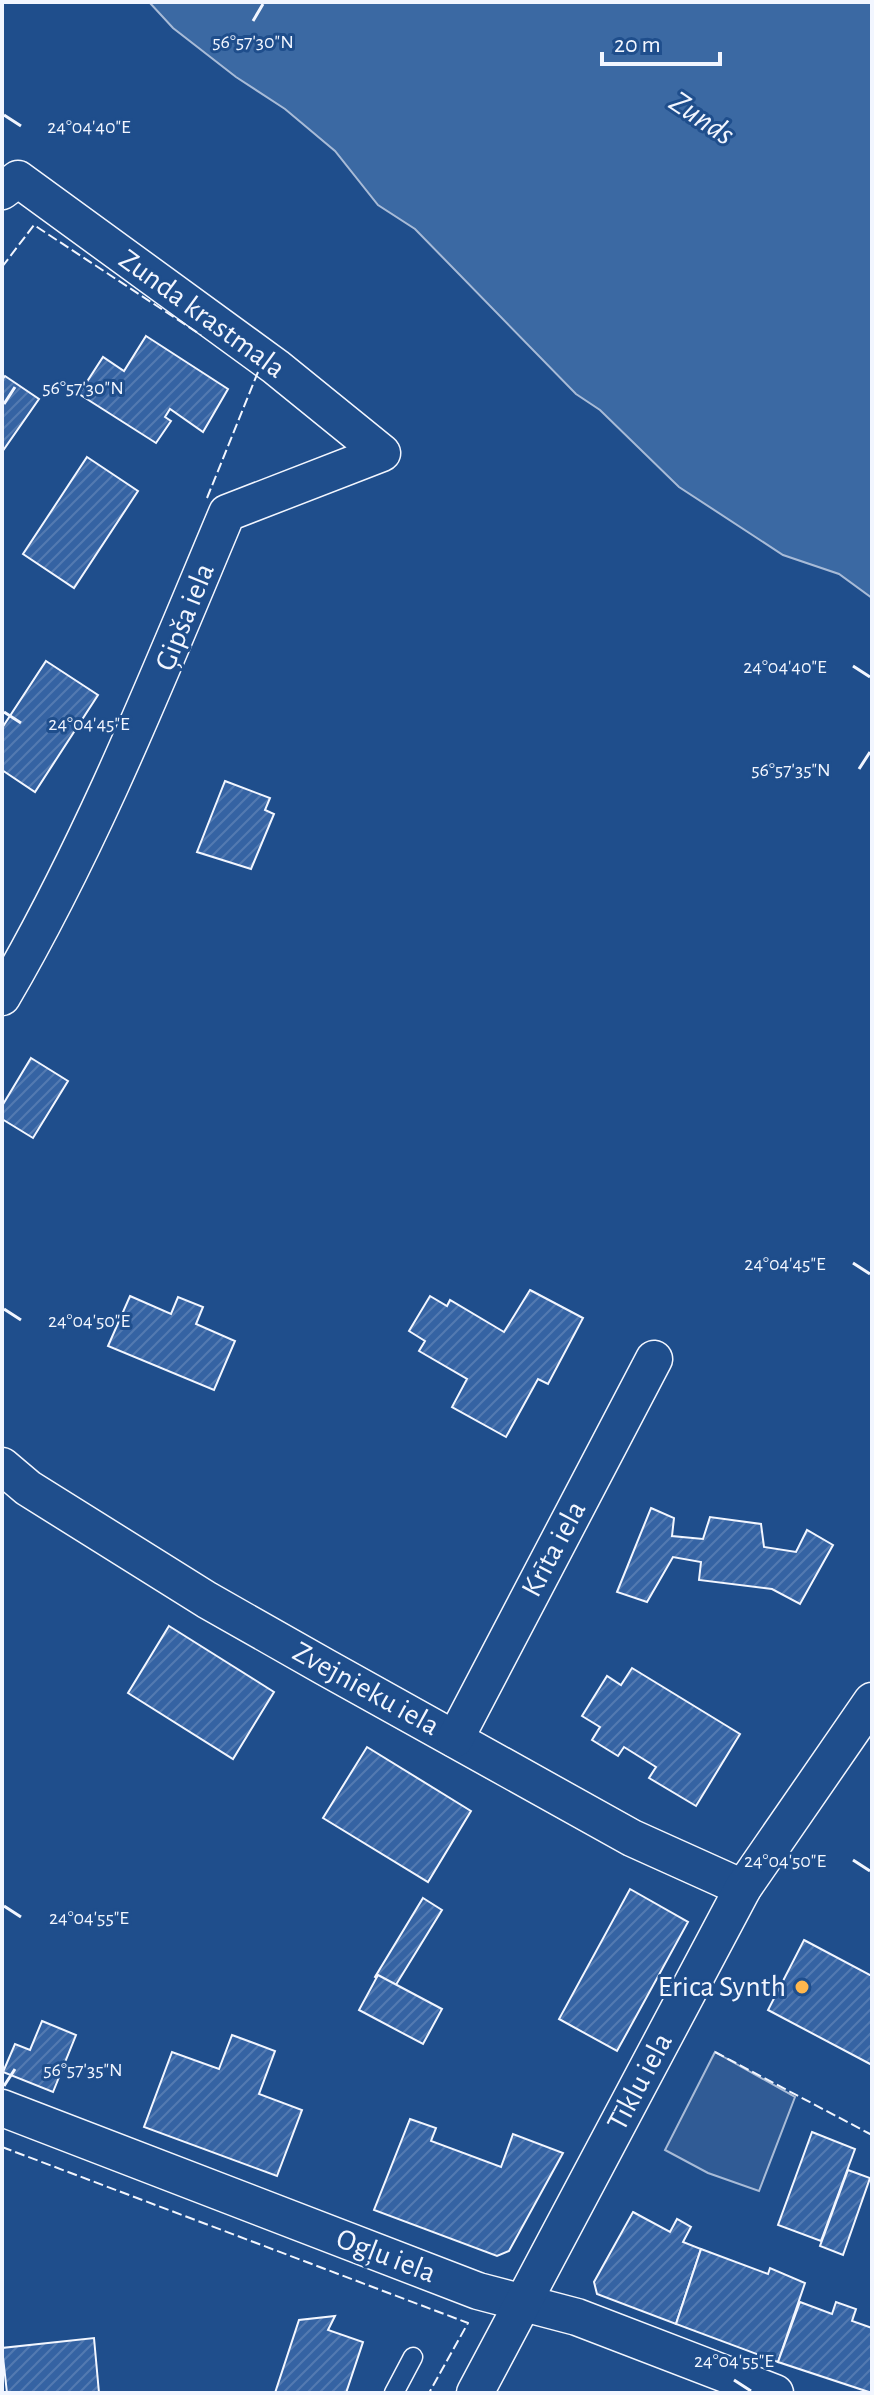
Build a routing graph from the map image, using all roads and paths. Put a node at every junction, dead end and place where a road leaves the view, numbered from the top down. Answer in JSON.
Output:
{"nodes":[{"id":1,"x":10,"y":185,"type":"edge"},
{"id":2,"x":382,"y":453,"type":"joint"},
{"id":3,"x":2,"y":997,"type":"edge"},
{"id":4,"x":654,"y":1359,"type":"dead end"},
{"id":5,"x":2,"y":1466,"type":"edge"},
{"id":6,"x":872,"y":1701,"type":"edge"},
{"id":7,"x":455,"y":1739,"type":"junction"},
{"id":8,"x":743,"y":1888,"type":"junction"},
{"id":9,"x":2,"y":2108,"type":"edge"},
{"id":10,"x":523,"y":2303,"type":"junction"},
{"id":11,"x":413,"y":2357,"type":"dead end"},
{"id":12,"x":394,"y":2393,"type":"edge"},
{"id":13,"x":475,"y":2393,"type":"edge"},
{"id":14,"x":775,"y":2393,"type":"edge"}],
"edges":[{"from":1,"to":2,"type":"street","name":"Zunda krastmala"},
{"from":2,"to":3,"type":"street","name":"Ģipša iela"},
{"from":4,"to":7,"type":"street","name":"Krīta iela"},
{"from":5,"to":7,"type":"street","name":"Zvejnieku iela"},
{"from":6,"to":8,"type":"street","name":"Tīklu iela"},
{"from":7,"to":8,"type":"street","name":"Zvejnieku iela"},
{"from":8,"to":10,"type":"street","name":"Tīklu iela"},
{"from":9,"to":10,"type":"street","name":"Ogļu iela"},
{"from":10,"to":13,"type":"street","name":"Tīklu iela"},
{"from":10,"to":14,"type":"street","name":"Ogļu iela"},
{"from":11,"to":12,"type":"lane"}]}
